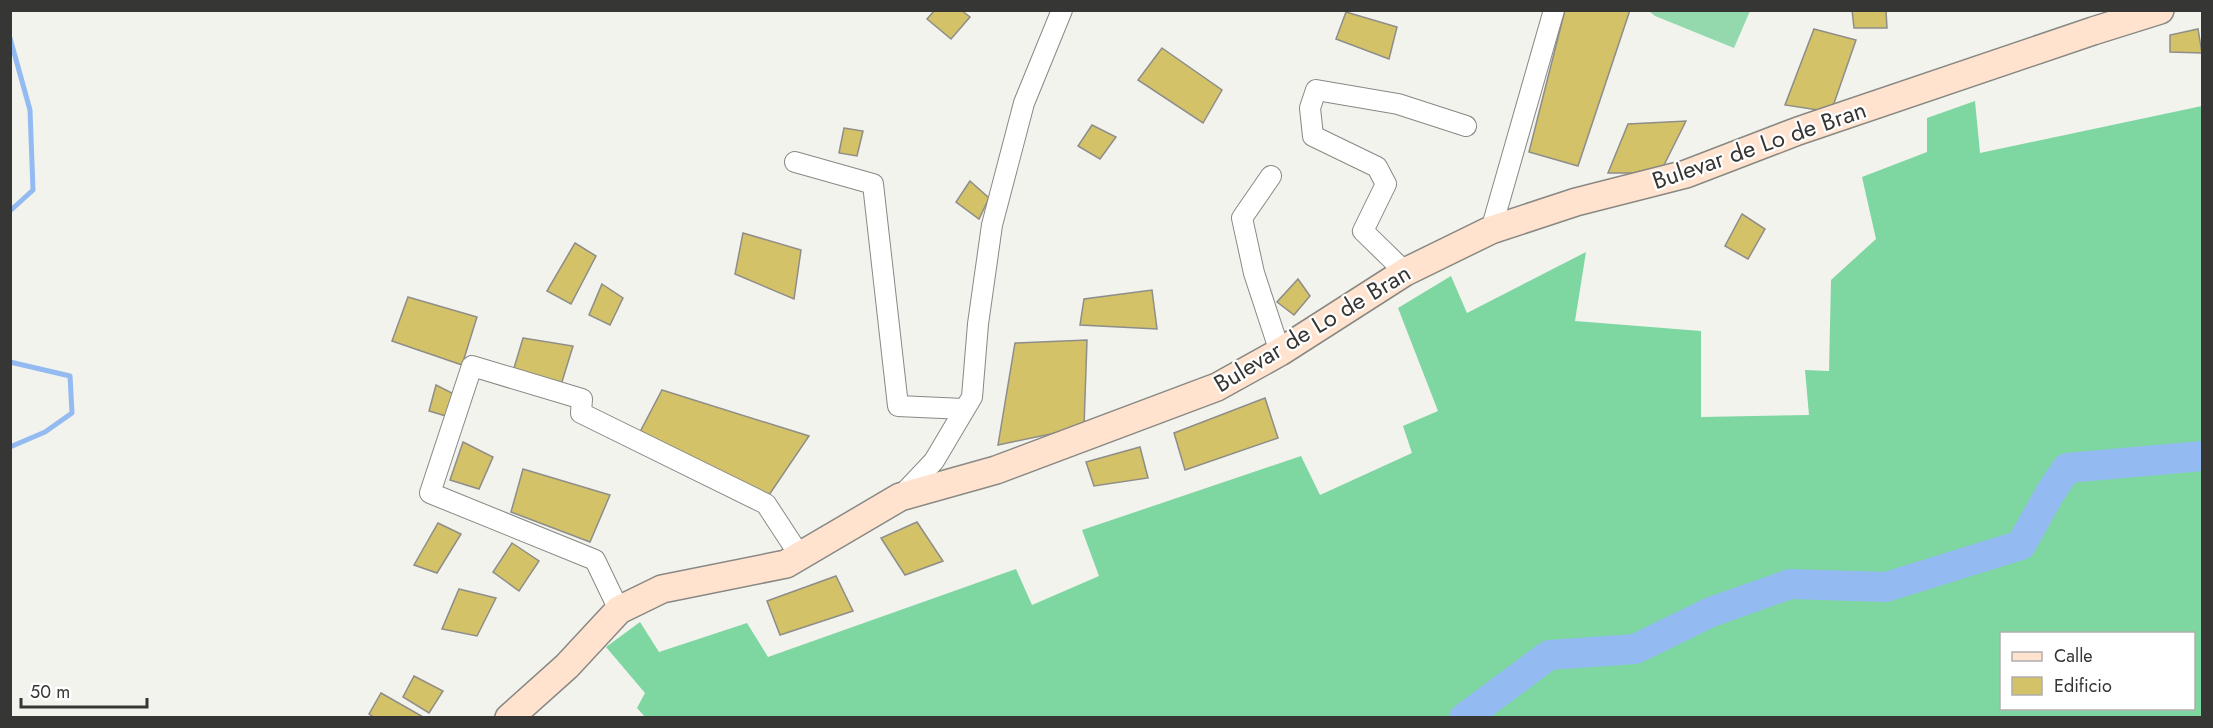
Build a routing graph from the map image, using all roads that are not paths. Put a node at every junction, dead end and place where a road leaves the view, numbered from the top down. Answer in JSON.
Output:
{"nodes":[{"id":1,"x":1062,"y":10,"type":"edge"},
{"id":2,"x":1554,"y":10,"type":"edge"},
{"id":3,"x":2160,"y":10,"type":"edge"},
{"id":4,"x":2096,"y":21,"type":"edge"},
{"id":5,"x":1466,"y":126,"type":"dead end"},
{"id":6,"x":795,"y":162,"type":"dead end"},
{"id":7,"x":1271,"y":176,"type":"dead end"},
{"id":8,"x":1491,"y":230,"type":"junction"},
{"id":9,"x":1405,"y":272,"type":"junction"},
{"id":10,"x":1280,"y":352,"type":"junction"},
{"id":11,"x":964,"y":409,"type":"junction"},
{"id":12,"x":900,"y":497,"type":"junction"},
{"id":13,"x":800,"y":556,"type":"junction"},
{"id":14,"x":618,"y":610,"type":"junction"},
{"id":15,"x":509,"y":717,"type":"edge"}],
"edges":[{"from":1,"to":11,"type":"street"},
{"from":2,"to":8,"type":"street"},
{"from":3,"to":4,"type":"street","name":"Bulevar de Lo de Bran"},
{"from":4,"to":8,"type":"street","name":"Bulevar de Lo de Bran"},
{"from":5,"to":9,"type":"street"},
{"from":6,"to":11,"type":"street"},
{"from":7,"to":10,"type":"street"},
{"from":8,"to":9,"type":"street","name":"Bulevar de Lo de Bran"},
{"from":9,"to":10,"type":"street","name":"Bulevar de Lo de Bran"},
{"from":10,"to":12,"type":"street","name":"Bulevar de Lo de Bran"},
{"from":11,"to":12,"type":"street"},
{"from":12,"to":13,"type":"street","name":"Bulevar de Lo de Bran"},
{"from":13,"to":14,"type":"street","name":"Bulevar de Lo de Bran"},
{"from":13,"to":14,"type":"street"},
{"from":14,"to":15,"type":"street","name":"Bulevar de Lo de Bran"}]}
